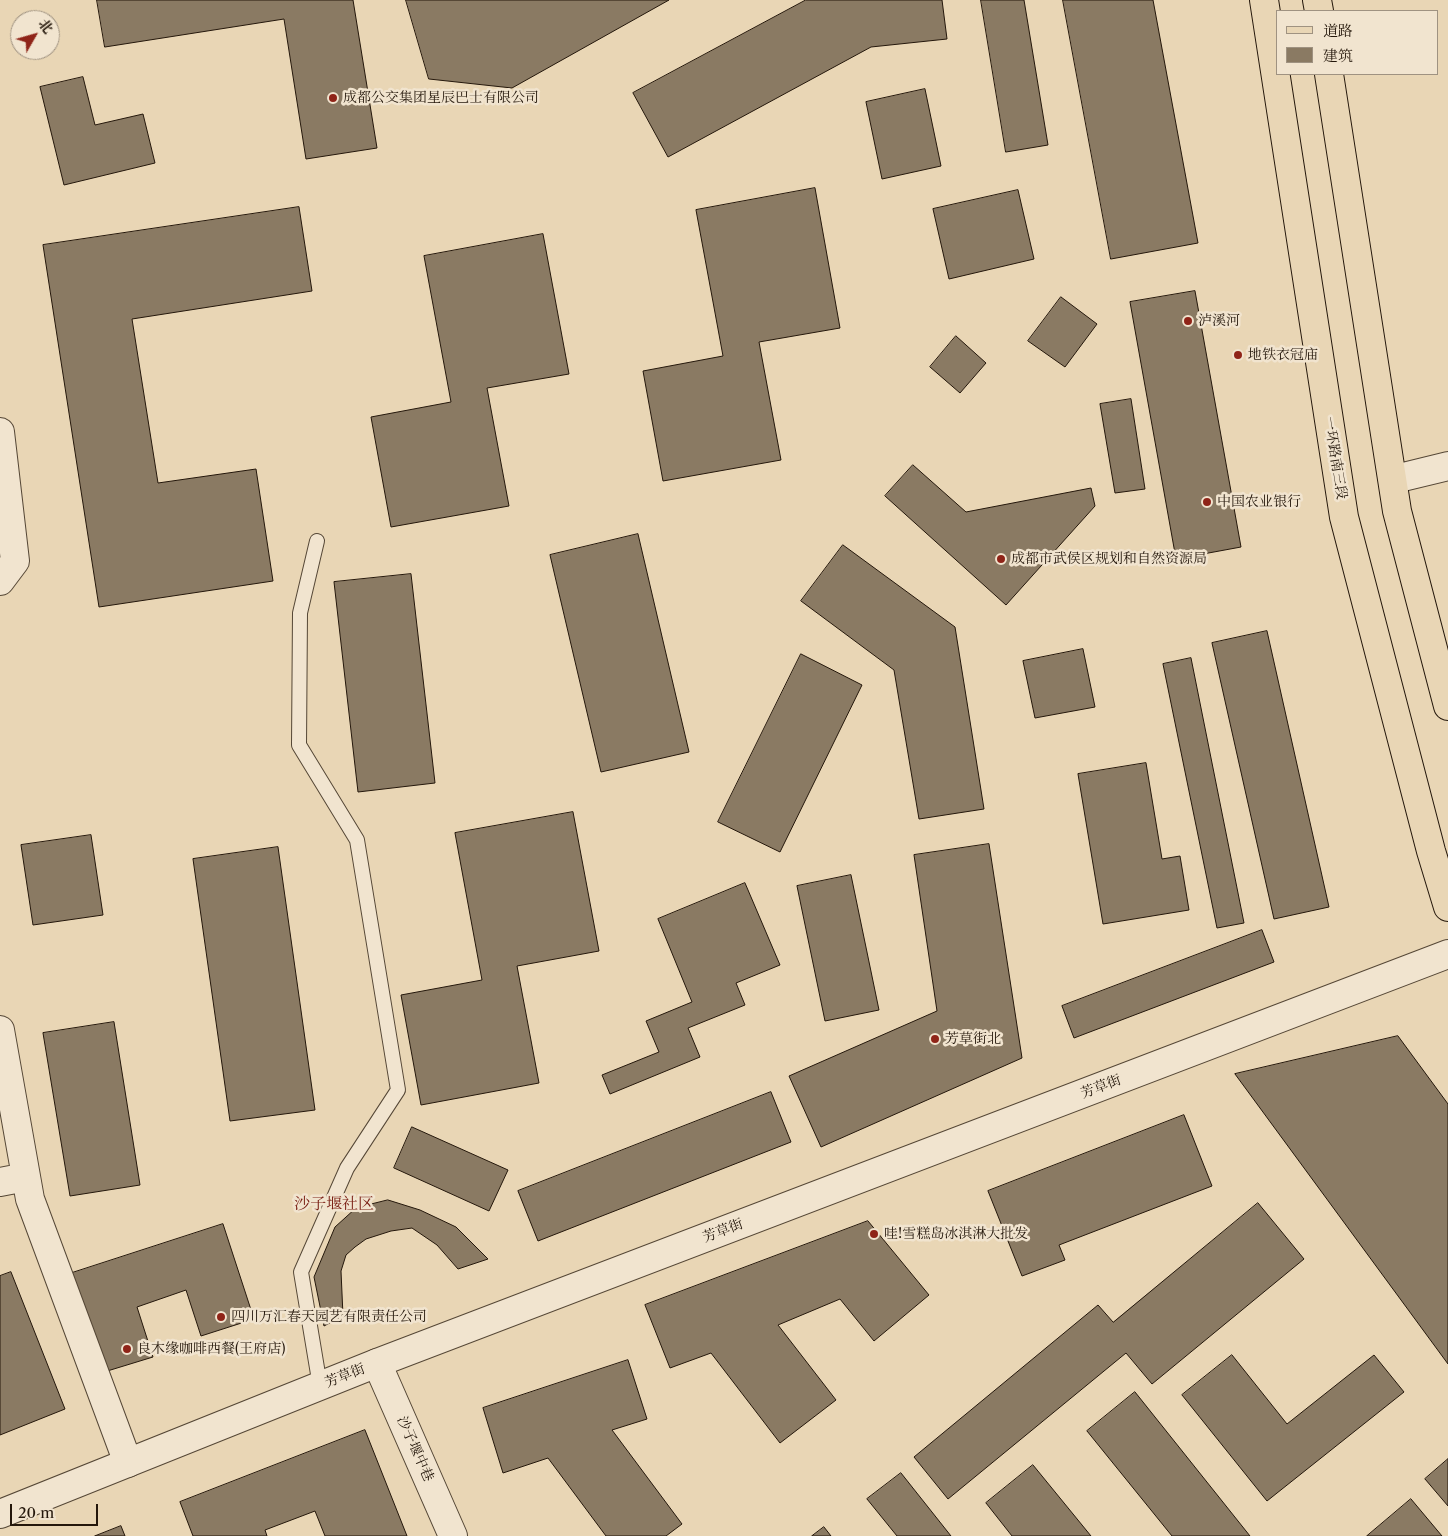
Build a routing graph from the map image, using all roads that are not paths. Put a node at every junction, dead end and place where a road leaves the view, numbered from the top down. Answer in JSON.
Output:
{"nodes":[{"id":1,"x":1264,"y":0,"type":"edge"},
{"id":2,"x":1329,"y":75,"type":"edge"},
{"id":3,"x":0,"y":432,"type":"edge"},
{"id":4,"x":1448,"y":466,"type":"edge"},
{"id":5,"x":1399,"y":478,"type":"dead end"},
{"id":6,"x":317,"y":541,"type":"dead end"},
{"id":7,"x":0,"y":581,"type":"edge"},
{"id":8,"x":1448,"y":706,"type":"edge"},
{"id":9,"x":1448,"y":907,"type":"edge"},
{"id":10,"x":1448,"y":954,"type":"edge"},
{"id":11,"x":0,"y":1030,"type":"edge"},
{"id":12,"x":13,"y":1179,"type":"edge"},
{"id":13,"x":377,"y":1363,"type":"junction"},
{"id":14,"x":320,"y":1386,"type":"junction"},
{"id":15,"x":128,"y":1463,"type":"junction"},
{"id":16,"x":0,"y":1514,"type":"edge"},
{"id":17,"x":453,"y":1536,"type":"edge"}],
"edges":[{"from":1,"to":9,"type":"main road","name":"一环路南三段"},
{"from":2,"to":8,"type":"main road"},
{"from":3,"to":7,"type":"street"},
{"from":4,"to":5,"type":"street"},
{"from":6,"to":14,"type":"lane"},
{"from":10,"to":13,"type":"street","name":"芳草街"},
{"from":11,"to":12,"type":"street"},
{"from":12,"to":15,"type":"street"},
{"from":13,"to":14,"type":"street","name":"芳草街"},
{"from":13,"to":17,"type":"street","name":"沙子堰中巷"},
{"from":14,"to":15,"type":"street","name":"芳草街"},
{"from":15,"to":16,"type":"street","name":"芳草街"}]}
